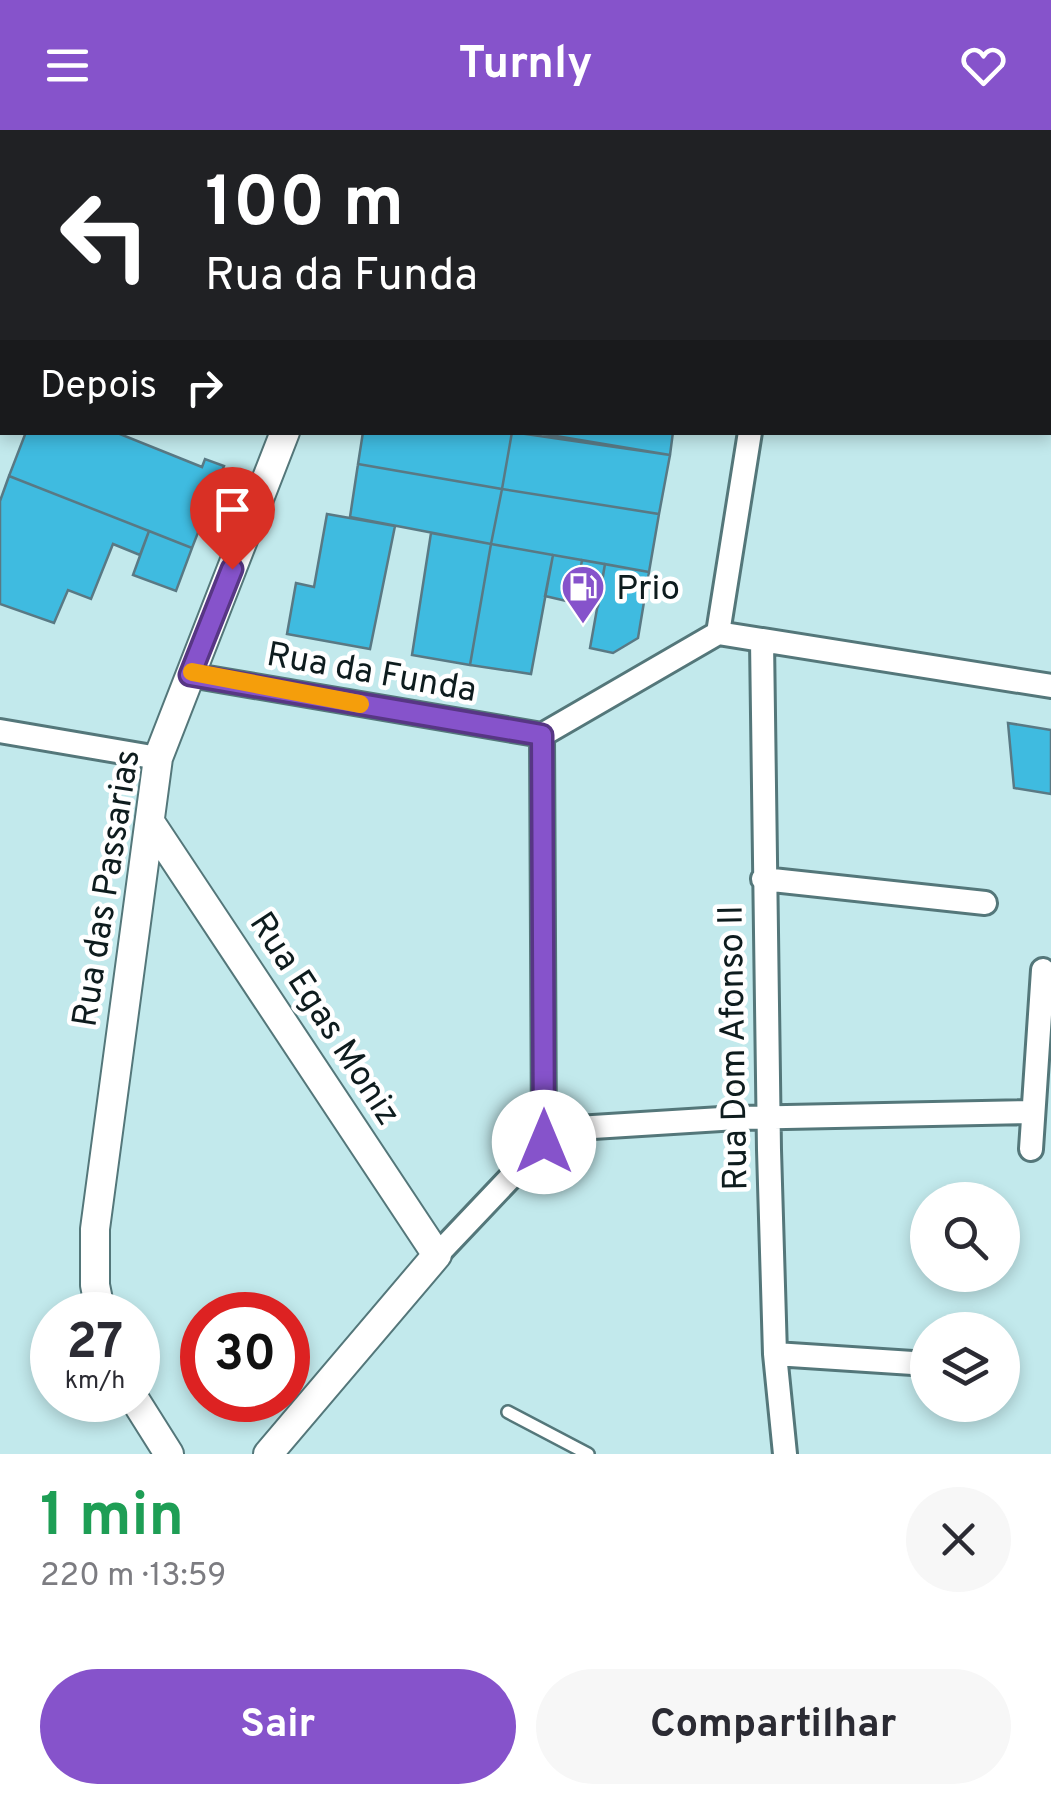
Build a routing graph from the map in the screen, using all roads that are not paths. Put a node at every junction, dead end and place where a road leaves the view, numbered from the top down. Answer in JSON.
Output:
{"nodes":[{"id":1,"x":284,"y":435,"type":"edge"},
{"id":2,"x":750,"y":435,"type":"edge"},
{"id":3,"x":718,"y":633,"type":"junction"},
{"id":4,"x":762,"y":640,"type":"junction"},
{"id":5,"x":190,"y":675,"type":"junction"},
{"id":6,"x":1051,"y":686,"type":"edge"},
{"id":7,"x":542,"y":735,"type":"junction"},
{"id":8,"x":2,"y":738,"type":"edge"},
{"id":9,"x":158,"y":758,"type":"junction"},
{"id":10,"x":150,"y":822,"type":"junction"},
{"id":11,"x":764,"y":879,"type":"junction"},
{"id":12,"x":985,"y":903,"type":"dead end"},
{"id":13,"x":1043,"y":970,"type":"dead end"},
{"id":14,"x":1032,"y":1112,"type":"junction"},
{"id":15,"x":768,"y":1117,"type":"junction"},
{"id":16,"x":544,"y":1142,"type":"junction"},
{"id":17,"x":1030,"y":1149,"type":"dead end"},
{"id":18,"x":437,"y":1256,"type":"junction"},
{"id":19,"x":96,"y":1292,"type":"edge"},
{"id":20,"x":774,"y":1354,"type":"junction"},
{"id":21,"x":910,"y":1363,"type":"edge"},
{"id":22,"x":508,"y":1412,"type":"dead end"},
{"id":23,"x":149,"y":1422,"type":"edge"},
{"id":24,"x":169,"y":1454,"type":"edge"},
{"id":25,"x":268,"y":1454,"type":"edge"},
{"id":26,"x":588,"y":1454,"type":"edge"},
{"id":27,"x":785,"y":1454,"type":"edge"}],
"edges":[{"from":1,"to":5,"type":"street","name":"Rua das Passarias"},
{"from":2,"to":3,"type":"street"},
{"from":3,"to":4,"type":"street"},
{"from":3,"to":7,"type":"street"},
{"from":4,"to":6,"type":"street"},
{"from":4,"to":11,"type":"street","name":"Rua Dom Afonso II"},
{"from":5,"to":7,"type":"street","name":"Rua da Funda"},
{"from":5,"to":9,"type":"street","name":"Rua das Passarias"},
{"from":7,"to":16,"type":"street"},
{"from":8,"to":9,"type":"street"},
{"from":9,"to":10,"type":"street","name":"Rua das Passarias"},
{"from":10,"to":18,"type":"street","name":"Rua Egas Moniz"},
{"from":10,"to":19,"type":"street","name":"Rua das Passarias"},
{"from":11,"to":12,"type":"street"},
{"from":11,"to":15,"type":"street","name":"Rua Dom Afonso II"},
{"from":13,"to":14,"type":"street"},
{"from":14,"to":15,"type":"street"},
{"from":14,"to":17,"type":"street"},
{"from":15,"to":16,"type":"street"},
{"from":15,"to":20,"type":"street","name":"Rua Dom Afonso II"},
{"from":16,"to":18,"type":"street"},
{"from":18,"to":25,"type":"street"},
{"from":20,"to":21,"type":"street"},
{"from":20,"to":27,"type":"street","name":"Rua Dom Afonso II"},
{"from":22,"to":26,"type":"lane"},
{"from":23,"to":24,"type":"street"}]}
